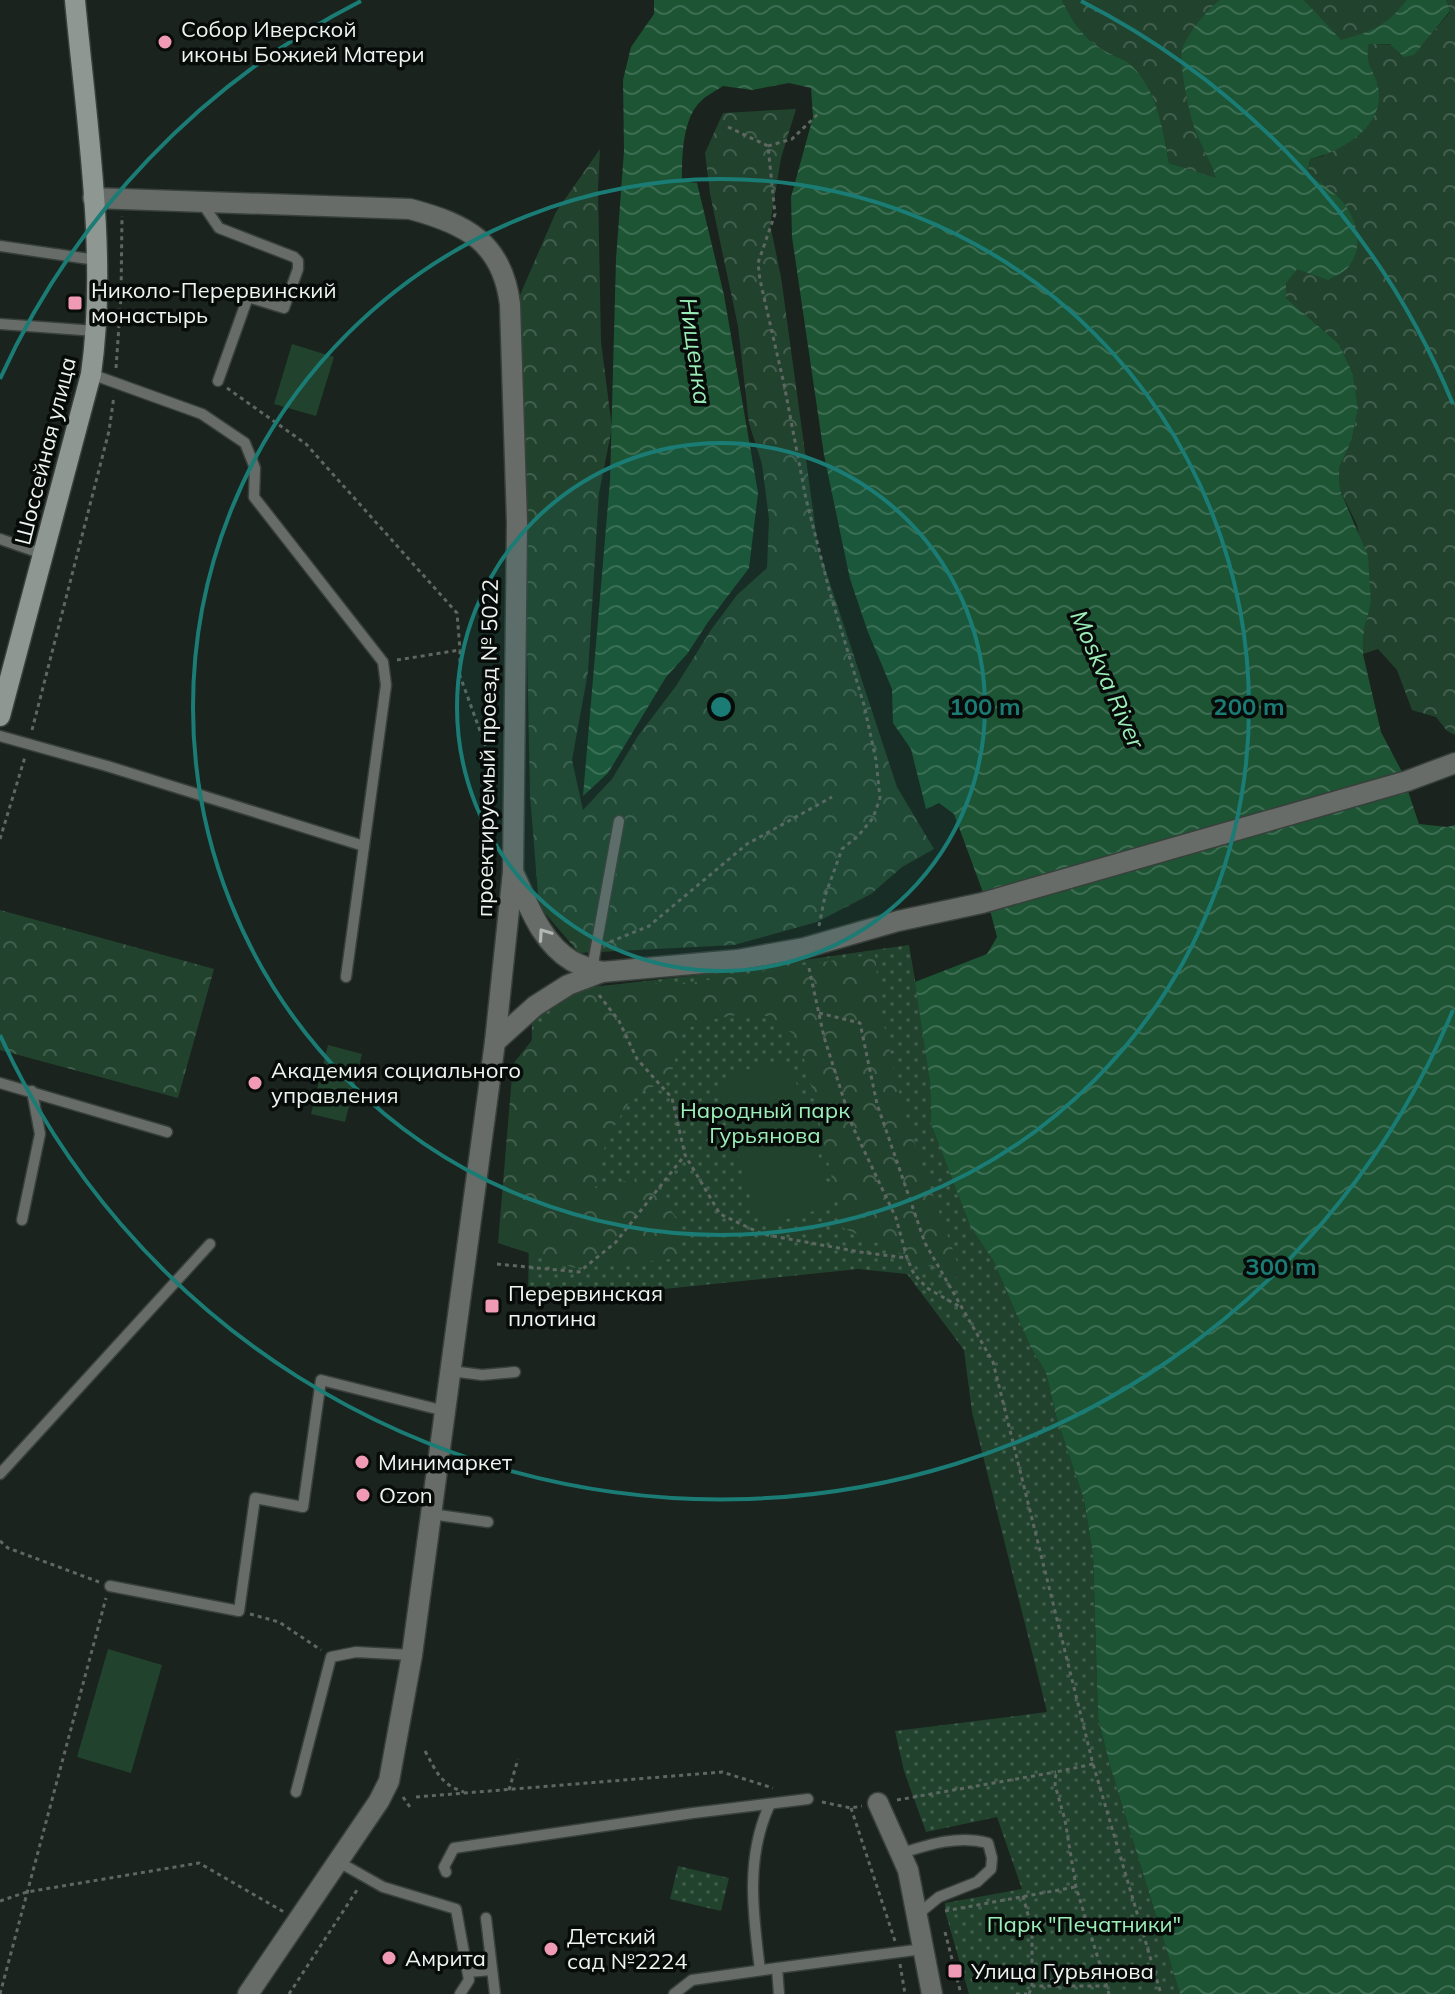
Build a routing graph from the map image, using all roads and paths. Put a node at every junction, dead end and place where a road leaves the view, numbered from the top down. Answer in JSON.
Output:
{"nodes":[{"id":1,"x":75,"y":0,"type":"edge"},
{"id":2,"x":819,"y":113,"type":"dead end"},
{"id":3,"x":728,"y":127,"type":"dead end"},
{"id":4,"x":768,"y":146,"type":"junction"},
{"id":5,"x":93,"y":198,"type":"junction"},
{"id":6,"x":122,"y":198,"type":"junction"},
{"id":7,"x":201,"y":201,"type":"junction"},
{"id":8,"x":0,"y":246,"type":"edge"},
{"id":9,"x":96,"y":260,"type":"junction"},
{"id":10,"x":0,"y":324,"type":"edge"},
{"id":11,"x":96,"y":331,"type":"junction"},
{"id":12,"x":91,"y":374,"type":"junction"},
{"id":13,"x":218,"y":381,"type":"joint"},
{"id":14,"x":115,"y":382,"type":"junction"},
{"id":15,"x":0,"y":539,"type":"edge"},
{"id":16,"x":45,"y":555,"type":"junction"},
{"id":17,"x":460,"y":650,"type":"junction"},
{"id":18,"x":383,"y":662,"type":"junction"},
{"id":19,"x":0,"y":716,"type":"edge"},
{"id":20,"x":0,"y":736,"type":"edge"},
{"id":21,"x":28,"y":744,"type":"junction"},
{"id":22,"x":1455,"y":763,"type":"edge"},
{"id":23,"x":494,"y":770,"type":"dead end"},
{"id":24,"x":832,"y":797,"type":"dead end"},
{"id":25,"x":619,"y":821,"type":"dead end"},
{"id":26,"x":0,"y":839,"type":"edge"},
{"id":27,"x":364,"y":846,"type":"junction"},
{"id":28,"x":513,"y":872,"type":"junction"},
{"id":29,"x":810,"y":947,"type":"junction"},
{"id":30,"x":596,"y":948,"type":"junction"},
{"id":31,"x":346,"y":977,"type":"dead end"},
{"id":32,"x":597,"y":978,"type":"junction"},
{"id":33,"x":819,"y":1013,"type":"junction"},
{"id":34,"x":495,"y":1042,"type":"junction"},
{"id":35,"x":0,"y":1083,"type":"edge"},
{"id":36,"x":32,"y":1091,"type":"junction"},
{"id":37,"x":167,"y":1132,"type":"dead end"},
{"id":38,"x":685,"y":1155,"type":"junction"},
{"id":39,"x":22,"y":1220,"type":"dead end"},
{"id":40,"x":210,"y":1244,"type":"dead end"},
{"id":41,"x":907,"y":1258,"type":"junction"},
{"id":42,"x":497,"y":1264,"type":"dead end"},
{"id":43,"x":962,"y":1309,"type":"junction"},
{"id":44,"x":451,"y":1371,"type":"junction"},
{"id":45,"x":515,"y":1372,"type":"dead end"},
{"id":46,"x":445,"y":1411,"type":"junction"},
{"id":47,"x":0,"y":1474,"type":"edge"},
{"id":48,"x":431,"y":1514,"type":"junction"},
{"id":49,"x":488,"y":1522,"type":"dead end"},
{"id":50,"x":0,"y":1541,"type":"edge"},
{"id":51,"x":110,"y":1586,"type":"junction"},
{"id":52,"x":239,"y":1611,"type":"junction"},
{"id":53,"x":412,"y":1655,"type":"junction"},
{"id":54,"x":331,"y":1657,"type":"junction"},
{"id":55,"x":425,"y":1751,"type":"dead end"},
{"id":56,"x":518,"y":1759,"type":"dead end"},
{"id":57,"x":1093,"y":1764,"type":"junction"},
{"id":58,"x":1056,"y":1772,"type":"junction"},
{"id":59,"x":509,"y":1790,"type":"junction"},
{"id":60,"x":779,"y":1790,"type":"dead end"},
{"id":61,"x":296,"y":1792,"type":"dead end"},
{"id":62,"x":468,"y":1793,"type":"junction"},
{"id":63,"x":416,"y":1797,"type":"dead end"},
{"id":64,"x":808,"y":1799,"type":"joint"},
{"id":65,"x":878,"y":1803,"type":"junction"},
{"id":66,"x":770,"y":1804,"type":"junction"},
{"id":67,"x":851,"y":1808,"type":"junction"},
{"id":68,"x":902,"y":1853,"type":"junction"},
{"id":69,"x":337,"y":1861,"type":"junction"},
{"id":70,"x":446,"y":1872,"type":"dead end"},
{"id":71,"x":365,"y":1877,"type":"junction"},
{"id":72,"x":1076,"y":1887,"type":"junction"},
{"id":73,"x":27,"y":1892,"type":"junction"},
{"id":74,"x":1023,"y":1896,"type":"junction"},
{"id":75,"x":0,"y":1901,"type":"edge"},
{"id":76,"x":945,"y":1911,"type":"dead end"},
{"id":77,"x":918,"y":1914,"type":"junction"},
{"id":78,"x":486,"y":1918,"type":"dead end"},
{"id":79,"x":297,"y":1919,"type":"junction"},
{"id":80,"x":945,"y":1932,"type":"dead end"},
{"id":81,"x":923,"y":1949,"type":"junction"},
{"id":82,"x":898,"y":1952,"type":"junction"},
{"id":83,"x":777,"y":1968,"type":"junction"},
{"id":84,"x":492,"y":1970,"type":"junction"},
{"id":85,"x":760,"y":1970,"type":"junction"},
{"id":86,"x":468,"y":1972,"type":"junction"},
{"id":87,"x":1032,"y":1986,"type":"junction"},
{"id":88,"x":1106,"y":1986,"type":"junction"},
{"id":89,"x":250,"y":1993,"type":"edge"},
{"id":90,"x":0,"y":1994,"type":"edge"},
{"id":91,"x":289,"y":1994,"type":"edge"},
{"id":92,"x":460,"y":1994,"type":"edge"},
{"id":93,"x":495,"y":1994,"type":"edge"},
{"id":94,"x":674,"y":1994,"type":"edge"},
{"id":95,"x":779,"y":1994,"type":"edge"},
{"id":96,"x":905,"y":1994,"type":"edge"},
{"id":97,"x":932,"y":1994,"type":"edge"},
{"id":98,"x":961,"y":1994,"type":"edge"},
{"id":99,"x":1016,"y":1994,"type":"edge"},
{"id":100,"x":1028,"y":1994,"type":"edge"},
{"id":101,"x":1109,"y":1994,"type":"edge"},
{"id":102,"x":1161,"y":1994,"type":"edge"}],
"edges":[{"from":1,"to":5,"type":"main road","name":"Шоссейная улица"},
{"from":2,"to":4,"type":"path"},
{"from":3,"to":4,"type":"path"},
{"from":4,"to":29,"type":"path"},
{"from":5,"to":6,"type":"street","name":"проектируемый проезд № 5022"},
{"from":5,"to":9,"type":"main road","name":"Шоссейная улица"},
{"from":6,"to":7,"type":"street","name":"проектируемый проезд № 5022"},
{"from":6,"to":14,"type":"path"},
{"from":7,"to":13,"type":"lane"},
{"from":7,"to":28,"type":"street","name":"проектируемый проезд № 5022"},
{"from":8,"to":9,"type":"lane"},
{"from":9,"to":11,"type":"main road","name":"Шоссейная улица"},
{"from":10,"to":11,"type":"lane"},
{"from":11,"to":12,"type":"main road","name":"Шоссейная улица"},
{"from":12,"to":14,"type":"lane"},
{"from":12,"to":16,"type":"main road","name":"Шоссейная улица"},
{"from":13,"to":17,"type":"path"},
{"from":14,"to":18,"type":"lane"},
{"from":14,"to":21,"type":"path"},
{"from":15,"to":16,"type":"lane"},
{"from":16,"to":19,"type":"main road","name":"Шоссейная улица"},
{"from":17,"to":18,"type":"path"},
{"from":17,"to":23,"type":"path"},
{"from":18,"to":27,"type":"lane"},
{"from":20,"to":21,"type":"lane"},
{"from":21,"to":26,"type":"path"},
{"from":21,"to":27,"type":"lane"},
{"from":22,"to":29,"type":"street"},
{"from":24,"to":30,"type":"path"},
{"from":25,"to":30,"type":"lane"},
{"from":27,"to":31,"type":"lane"},
{"from":32,"to":28,"type":"street","one_way":true},
{"from":28,"to":34,"type":"street","name":"проектируемый проезд № 5022"},
{"from":29,"to":32,"type":"street"},
{"from":29,"to":33,"type":"path"},
{"from":30,"to":32,"type":"lane"},
{"from":32,"to":34,"type":"street"},
{"from":32,"to":38,"type":"path"},
{"from":33,"to":41,"type":"path"},
{"from":33,"to":43,"type":"path"},
{"from":34,"to":44,"type":"street","name":"проектируемый проезд № 5022"},
{"from":35,"to":36,"type":"lane"},
{"from":36,"to":37,"type":"lane"},
{"from":36,"to":39,"type":"lane"},
{"from":38,"to":41,"type":"path"},
{"from":38,"to":42,"type":"path"},
{"from":40,"to":47,"type":"lane"},
{"from":41,"to":43,"type":"path"},
{"from":43,"to":57,"type":"path"},
{"from":44,"to":45,"type":"lane"},
{"from":44,"to":46,"type":"street","name":"проектируемый проезд № 5022"},
{"from":46,"to":48,"type":"street","name":"проектируемый проезд № 5022"},
{"from":46,"to":52,"type":"lane"},
{"from":48,"to":49,"type":"lane"},
{"from":48,"to":53,"type":"street","name":"проектируемый проезд № 5022"},
{"from":50,"to":51,"type":"path"},
{"from":51,"to":52,"type":"lane"},
{"from":51,"to":73,"type":"path"},
{"from":52,"to":54,"type":"path"},
{"from":53,"to":54,"type":"lane"},
{"from":53,"to":69,"type":"street","name":"проектируемый проезд № 5022"},
{"from":54,"to":61,"type":"lane"},
{"from":55,"to":62,"type":"path"},
{"from":56,"to":59,"type":"path"},
{"from":57,"to":58,"type":"path"},
{"from":57,"to":102,"type":"path"},
{"from":58,"to":65,"type":"path"},
{"from":58,"to":72,"type":"path"},
{"from":59,"to":60,"type":"path"},
{"from":59,"to":62,"type":"path"},
{"from":62,"to":63,"type":"path"},
{"from":64,"to":66,"type":"lane"},
{"from":64,"to":67,"type":"path"},
{"from":65,"to":67,"type":"path"},
{"from":65,"to":68,"type":"street"},
{"from":66,"to":70,"type":"lane"},
{"from":66,"to":85,"type":"lane"},
{"from":67,"to":82,"type":"path"},
{"from":68,"to":77,"type":"street"},
{"from":68,"to":77,"type":"lane"},
{"from":69,"to":71,"type":"lane"},
{"from":69,"to":79,"type":"street","name":"проектируемый проезд № 5022"},
{"from":71,"to":86,"type":"lane"},
{"from":71,"to":91,"type":"path"},
{"from":72,"to":74,"type":"path"},
{"from":72,"to":88,"type":"path"},
{"from":73,"to":75,"type":"path"},
{"from":73,"to":79,"type":"path"},
{"from":73,"to":90,"type":"path"},
{"from":74,"to":76,"type":"path"},
{"from":74,"to":87,"type":"path"},
{"from":77,"to":81,"type":"street"},
{"from":78,"to":84,"type":"lane"},
{"from":79,"to":89,"type":"street","name":"проектируемый проезд № 5022"},
{"from":80,"to":98,"type":"path"},
{"from":81,"to":82,"type":"lane"},
{"from":81,"to":97,"type":"street"},
{"from":82,"to":83,"type":"lane"},
{"from":82,"to":96,"type":"path"},
{"from":83,"to":85,"type":"lane"},
{"from":83,"to":95,"type":"lane"},
{"from":84,"to":86,"type":"lane"},
{"from":84,"to":93,"type":"lane"},
{"from":85,"to":94,"type":"lane"},
{"from":86,"to":92,"type":"lane"},
{"from":87,"to":88,"type":"path"},
{"from":87,"to":100,"type":"path"},
{"from":88,"to":101,"type":"path"},
{"from":99,"to":100,"type":"path"}]}
